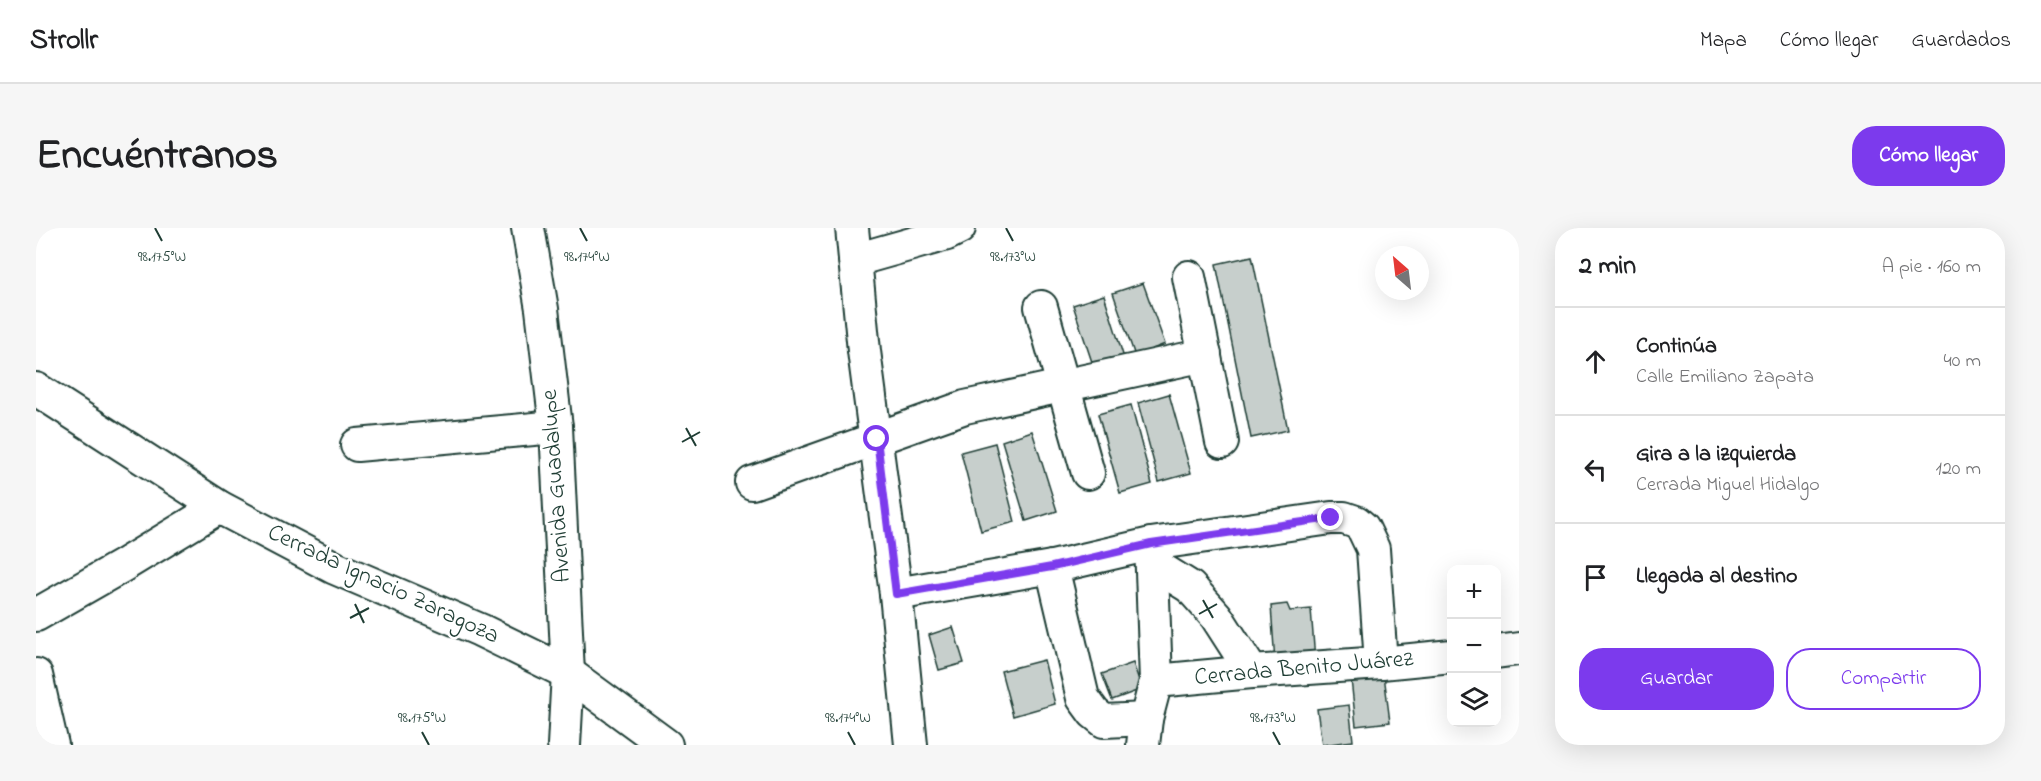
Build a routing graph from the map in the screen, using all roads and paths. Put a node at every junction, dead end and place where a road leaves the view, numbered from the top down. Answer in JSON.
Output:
{"nodes":[{"id":1,"x":528,"y":228,"type":"edge"},
{"id":2,"x":852,"y":228,"type":"edge"},
{"id":3,"x":953,"y":231,"type":"edge"},
{"id":4,"x":855,"y":260,"type":"junction"},
{"id":5,"x":1190,"y":277,"type":"dead end"},
{"id":6,"x":1041,"y":307,"type":"dead end"},
{"id":7,"x":1205,"y":356,"type":"junction"},
{"id":8,"x":1064,"y":386,"type":"junction"},
{"id":9,"x":36,"y":389,"type":"edge"},
{"id":10,"x":556,"y":428,"type":"junction"},
{"id":11,"x":877,"y":439,"type":"junction"},
{"id":12,"x":1222,"y":442,"type":"dead end"},
{"id":13,"x":357,"y":445,"type":"dead end"},
{"id":14,"x":1088,"y":473,"type":"dead end"},
{"id":15,"x":752,"y":483,"type":"dead end"},
{"id":16,"x":219,"y":507,"type":"junction"},
{"id":17,"x":1152,"y":554,"type":"junction"},
{"id":18,"x":1052,"y":567,"type":"junction"},
{"id":19,"x":896,"y":594,"type":"junction"},
{"id":20,"x":36,"y":615,"type":"edge"},
{"id":21,"x":1519,"y":650,"type":"edge"},
{"id":22,"x":1501,"y":652,"type":"edge"},
{"id":23,"x":1447,"y":656,"type":"edge"},
{"id":24,"x":1381,"y":663,"type":"junction"},
{"id":25,"x":1252,"y":672,"type":"junction"},
{"id":26,"x":568,"y":673,"type":"junction"},
{"id":27,"x":36,"y":675,"type":"edge"},
{"id":28,"x":1156,"y":681,"type":"junction"},
{"id":29,"x":1144,"y":732,"type":"edge"},
{"id":30,"x":52,"y":745,"type":"edge"},
{"id":31,"x":564,"y":745,"type":"edge"},
{"id":32,"x":666,"y":745,"type":"edge"},
{"id":33,"x":911,"y":745,"type":"edge"}],
"edges":[{"from":1,"to":10,"type":"street","name":"Avenida Guadalupe"},
{"from":2,"to":4,"type":"street"},
{"from":3,"to":4,"type":"street"},
{"from":4,"to":11,"type":"street"},
{"from":5,"to":7,"type":"street"},
{"from":6,"to":8,"type":"street"},
{"from":7,"to":8,"type":"street"},
{"from":7,"to":12,"type":"street"},
{"from":8,"to":11,"type":"street"},
{"from":8,"to":14,"type":"street"},
{"from":9,"to":16,"type":"street","name":"Cerrada Ignacio Zaragoza"},
{"from":10,"to":13,"type":"street"},
{"from":10,"to":26,"type":"street","name":"Avenida Guadalupe"},
{"from":11,"to":15,"type":"street"},
{"from":11,"to":19,"type":"street"},
{"from":16,"to":20,"type":"street"},
{"from":16,"to":26,"type":"street","name":"Cerrada Ignacio Zaragoza"},
{"from":17,"to":18,"type":"street"},
{"from":17,"to":24,"type":"street"},
{"from":17,"to":25,"type":"street"},
{"from":17,"to":28,"type":"street"},
{"from":18,"to":19,"type":"street"},
{"from":18,"to":29,"type":"street"},
{"from":19,"to":33,"type":"street"},
{"from":21,"to":22,"type":"street"},
{"from":23,"to":24,"type":"street","name":"Cerrada Benito Juárez"},
{"from":24,"to":25,"type":"street","name":"Cerrada Benito Juárez"},
{"from":25,"to":28,"type":"street","name":"Cerrada Benito Juárez"},
{"from":26,"to":31,"type":"street","name":"Avenida Guadalupe"},
{"from":26,"to":32,"type":"street","name":"Cerrada Ignacio Zaragoza"},
{"from":27,"to":30,"type":"street"},
{"from":28,"to":29,"type":"street"}]}
